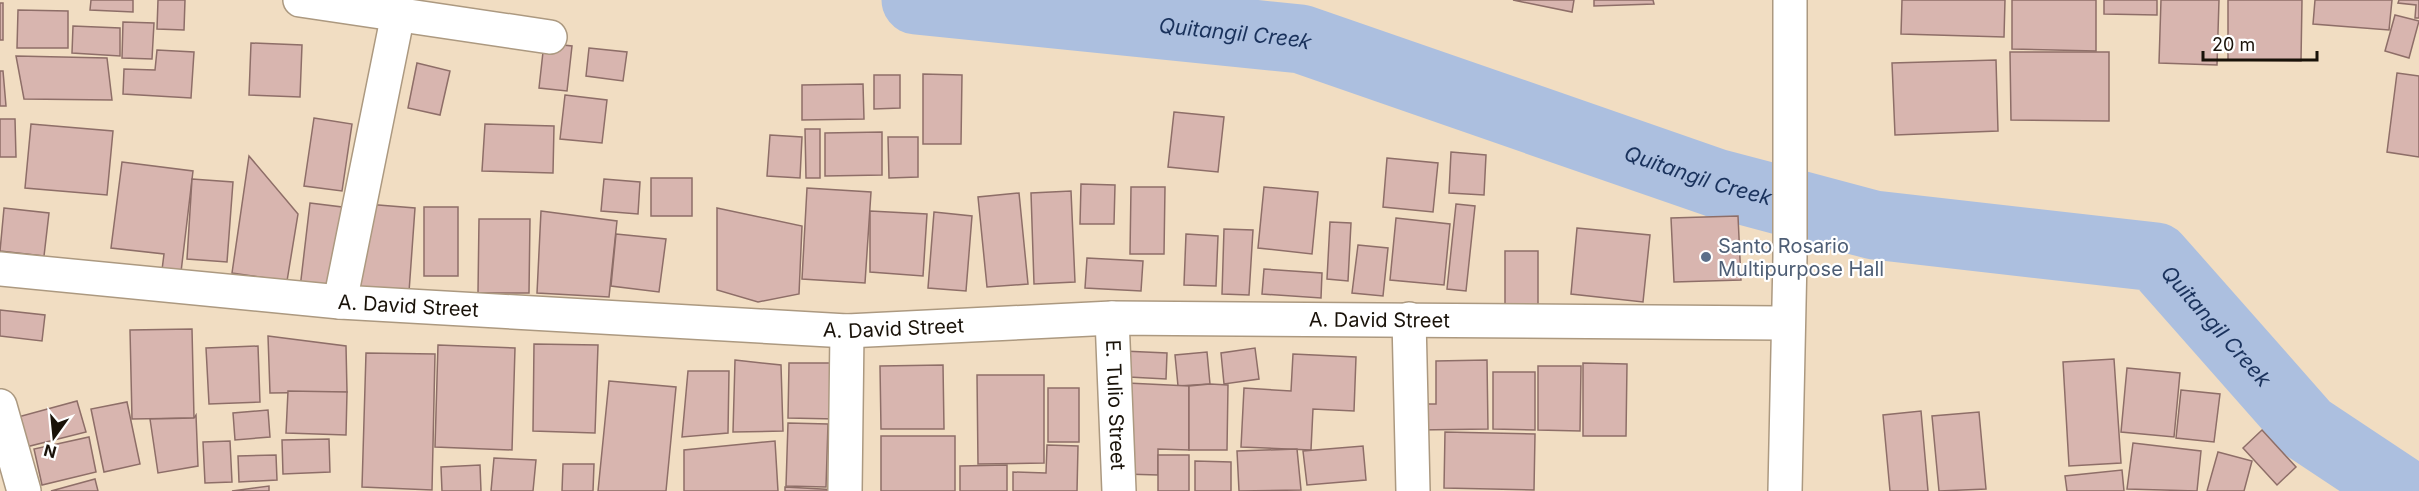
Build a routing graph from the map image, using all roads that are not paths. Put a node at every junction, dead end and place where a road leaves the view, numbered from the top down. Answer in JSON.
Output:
{"nodes":[{"id":1,"x":300,"y":0,"type":"edge"},
{"id":2,"x":1790,"y":0,"type":"edge"},
{"id":3,"x":398,"y":14,"type":"junction"},
{"id":4,"x":550,"y":37,"type":"dead end"},
{"id":5,"x":0,"y":269,"type":"edge"},
{"id":6,"x":340,"y":302,"type":"junction"},
{"id":7,"x":1112,"y":318,"type":"junction"},
{"id":8,"x":1409,"y":319,"type":"junction"},
{"id":9,"x":1788,"y":323,"type":"junction"},
{"id":10,"x":847,"y":331,"type":"junction"},
{"id":11,"x":0,"y":406,"type":"edge"},
{"id":12,"x":24,"y":491,"type":"edge"},
{"id":13,"x":845,"y":491,"type":"edge"},
{"id":14,"x":1119,"y":491,"type":"edge"},
{"id":15,"x":1413,"y":491,"type":"edge"},
{"id":16,"x":1785,"y":491,"type":"edge"}],
"edges":[{"from":1,"to":3,"type":"main road"},
{"from":2,"to":9,"type":"main road"},
{"from":3,"to":4,"type":"main road"},
{"from":3,"to":6,"type":"main road"},
{"from":5,"to":6,"type":"main road","name":"A. David Street"},
{"from":6,"to":10,"type":"main road","name":"A. David Street"},
{"from":7,"to":8,"type":"main road","name":"A. David Street"},
{"from":7,"to":10,"type":"main road","name":"A. David Street"},
{"from":7,"to":14,"type":"main road","name":"E. Tulio Street"},
{"from":8,"to":9,"type":"main road","name":"A. David Street"},
{"from":8,"to":15,"type":"main road"},
{"from":9,"to":16,"type":"main road"},
{"from":10,"to":13,"type":"main road"},
{"from":11,"to":12,"type":"main road"}]}
